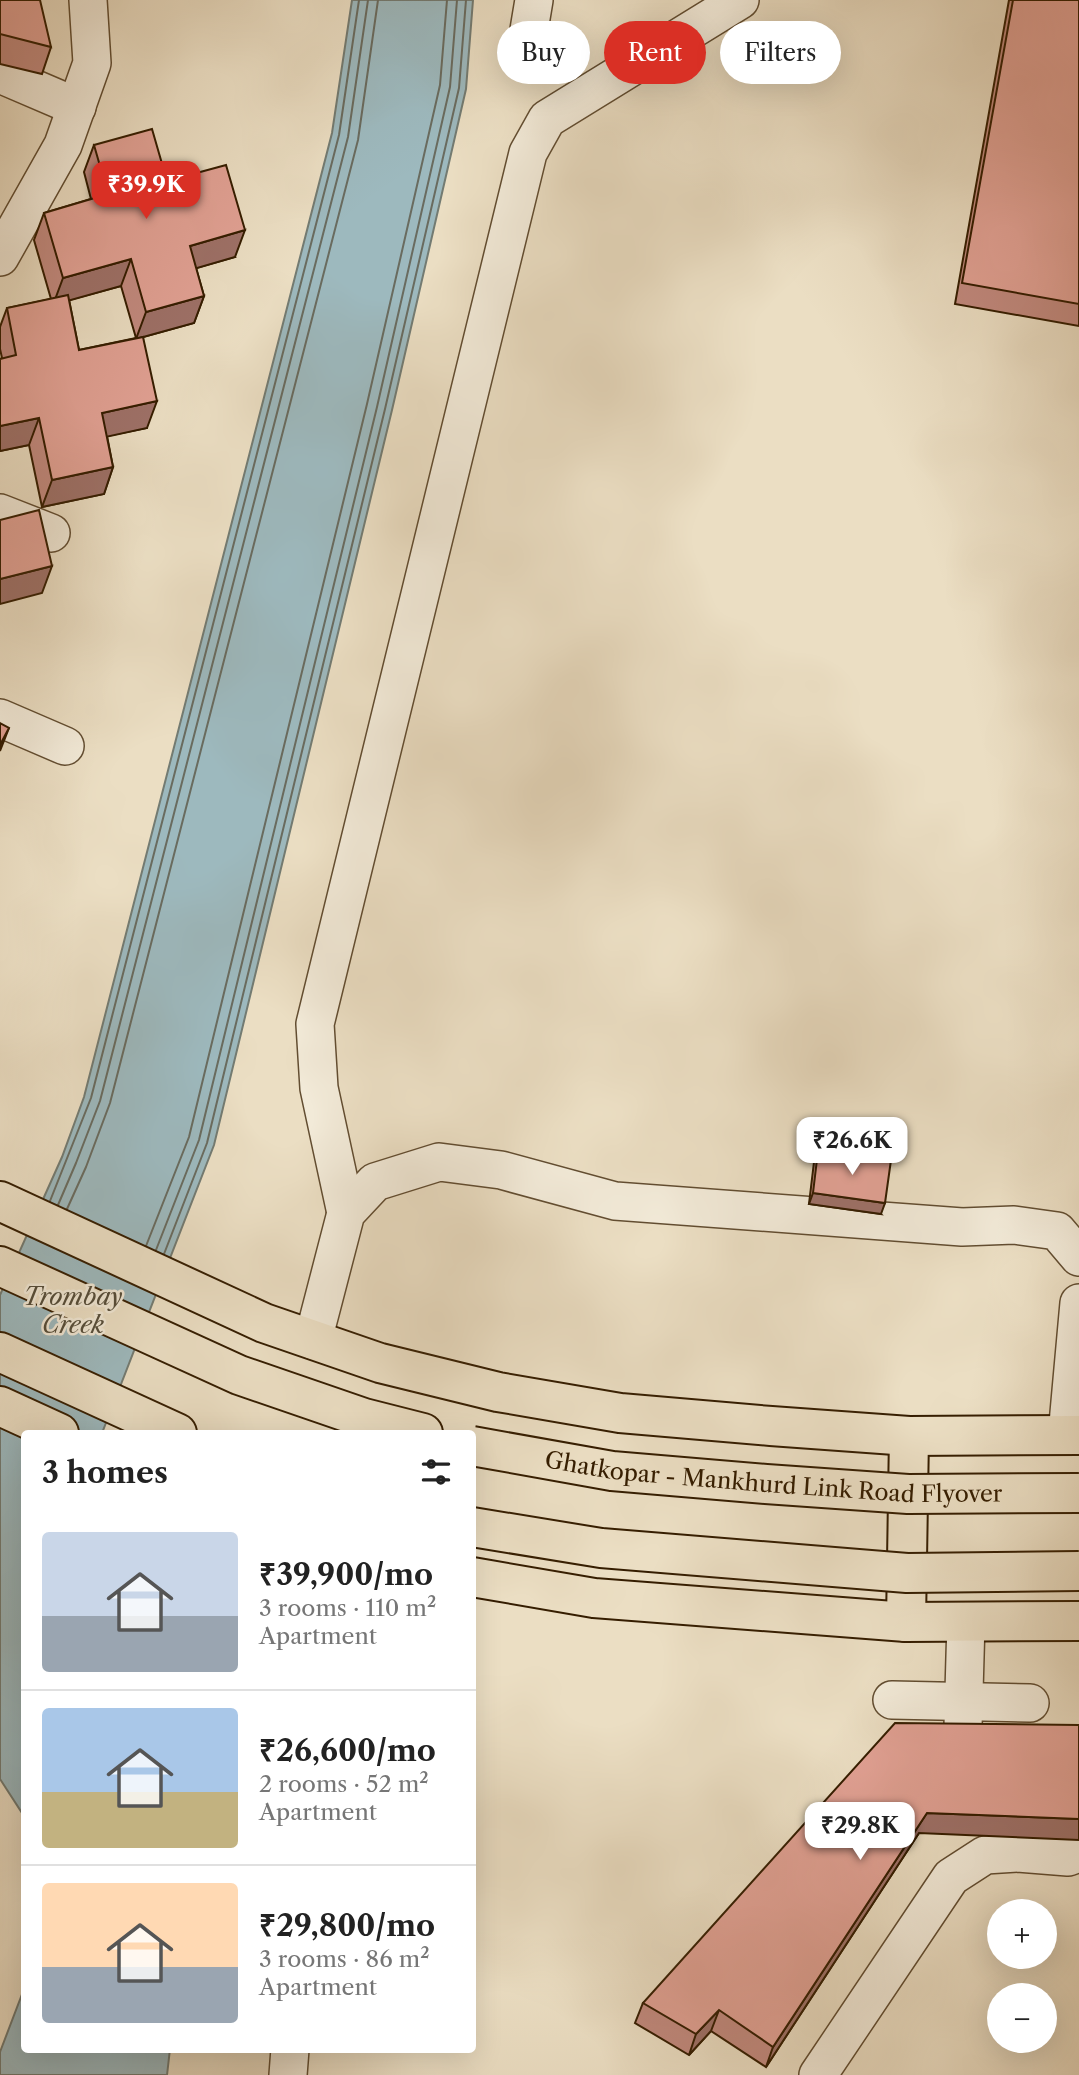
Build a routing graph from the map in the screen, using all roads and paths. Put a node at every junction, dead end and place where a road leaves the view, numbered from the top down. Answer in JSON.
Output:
{"nodes":[{"id":1,"x":88,"y":0,"type":"edge"},
{"id":2,"x":534,"y":0,"type":"edge"},
{"id":3,"x":740,"y":0,"type":"edge"},
{"id":4,"x":530,"y":21,"type":"edge"},
{"id":5,"x":0,"y":74,"type":"edge"},
{"id":6,"x":76,"y":107,"type":"junction"},
{"id":7,"x":0,"y":257,"type":"edge"},
{"id":8,"x":0,"y":513,"type":"edge"},
{"id":9,"x":51,"y":533,"type":"dead end"},
{"id":10,"x":0,"y":718,"type":"edge"},
{"id":11,"x":65,"y":746,"type":"dead end"},
{"id":12,"x":0,"y":1201,"type":"edge"},
{"id":13,"x":346,"y":1213,"type":"junction"},
{"id":14,"x":1079,"y":1257,"type":"edge"},
{"id":15,"x":0,"y":1266,"type":"edge"},
{"id":16,"x":1079,"y":1303,"type":"edge"},
{"id":17,"x":313,"y":1340,"type":"junction"},
{"id":18,"x":0,"y":1352,"type":"edge"},
{"id":19,"x":0,"y":1406,"type":"edge"},
{"id":20,"x":52,"y":1430,"type":"edge"},
{"id":21,"x":170,"y":1430,"type":"edge"},
{"id":22,"x":411,"y":1430,"type":"edge"},
{"id":23,"x":1073,"y":1435,"type":"edge"},
{"id":24,"x":909,"y":1436,"type":"junction"},
{"id":25,"x":476,"y":1447,"type":"edge"},
{"id":26,"x":1079,"y":1493,"type":"edge"},
{"id":27,"x":476,"y":1528,"type":"edge"},
{"id":28,"x":1079,"y":1571,"type":"edge"},
{"id":29,"x":476,"y":1578,"type":"edge"},
{"id":30,"x":1079,"y":1621,"type":"edge"},
{"id":31,"x":906,"y":1622,"type":"junction"},
{"id":32,"x":966,"y":1622,"type":"junction"},
{"id":33,"x":892,"y":1700,"type":"dead end"},
{"id":34,"x":1030,"y":1703,"type":"dead end"},
{"id":35,"x":963,"y":1715,"type":"junction"},
{"id":36,"x":1079,"y":1853,"type":"edge"},
{"id":37,"x":290,"y":2053,"type":"edge"},
{"id":38,"x":288,"y":2075,"type":"edge"},
{"id":39,"x":818,"y":2075,"type":"edge"}],
"edges":[{"from":1,"to":6,"type":"street"},
{"from":2,"to":4,"type":"street"},
{"from":3,"to":13,"type":"street"},
{"from":5,"to":6,"type":"street"},
{"from":6,"to":7,"type":"street"},
{"from":8,"to":9,"type":"street"},
{"from":10,"to":11,"type":"street"},
{"from":12,"to":17,"type":"highway"},
{"from":13,"to":14,"type":"street"},
{"from":13,"to":17,"type":"street"},
{"from":15,"to":22,"type":"highway"},
{"from":16,"to":23,"type":"street"},
{"from":17,"to":24,"type":"highway"},
{"from":18,"to":21,"type":"highway"},
{"from":19,"to":20,"type":"highway"},
{"from":23,"to":24,"type":"highway"},
{"from":24,"to":31,"type":"highway"},
{"from":25,"to":26,"type":"highway","name":"Ghatkopar - Mankhurd Link Road Flyover","bridge":true},
{"from":27,"to":28,"type":"highway","bridge":true},
{"from":29,"to":31,"type":"highway"},
{"from":30,"to":32,"type":"highway"},
{"from":31,"to":32,"type":"highway"},
{"from":32,"to":35,"type":"street"},
{"from":33,"to":35,"type":"street"},
{"from":34,"to":35,"type":"street"},
{"from":36,"to":39,"type":"street"},
{"from":37,"to":38,"type":"street"}]}
